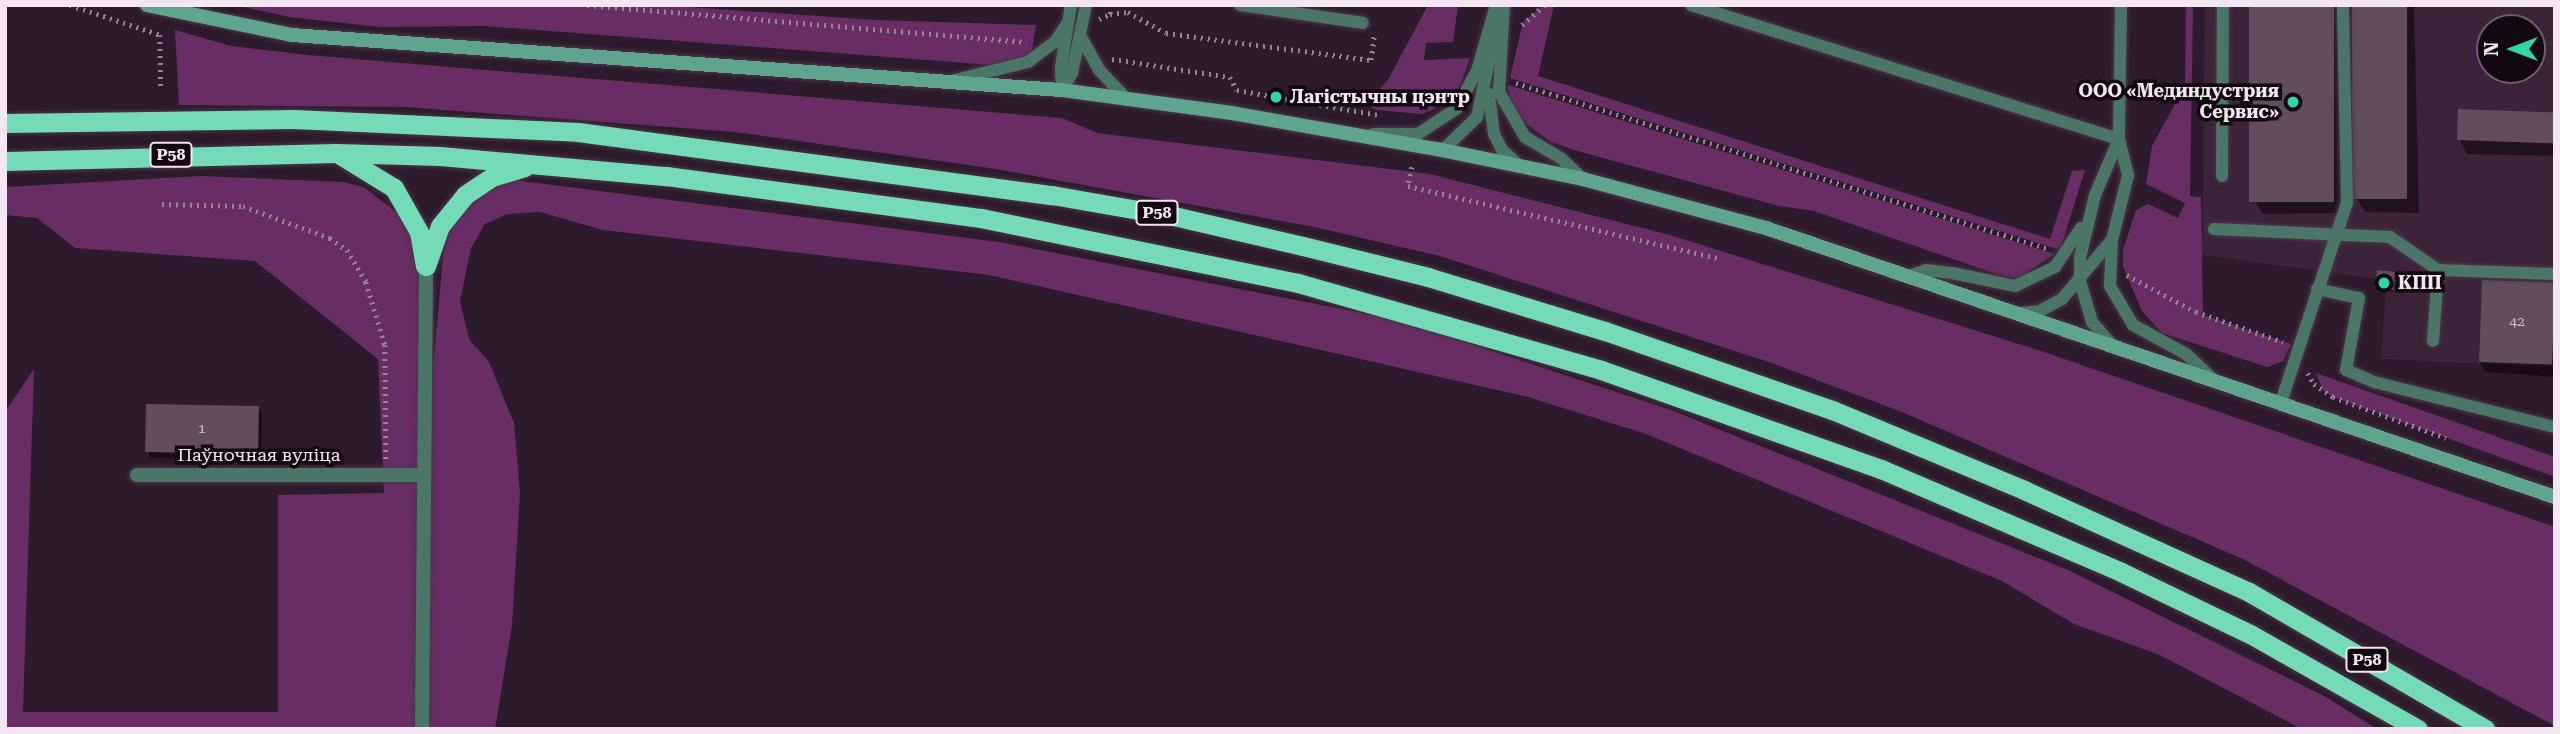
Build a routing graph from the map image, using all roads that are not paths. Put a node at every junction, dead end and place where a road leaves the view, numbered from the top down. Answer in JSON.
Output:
{"nodes":[{"id":1,"x":147,"y":5,"type":"edge"},
{"id":2,"x":1073,"y":5,"type":"edge"},
{"id":3,"x":1086,"y":5,"type":"edge"},
{"id":4,"x":1240,"y":5,"type":"edge"},
{"id":5,"x":1500,"y":5,"type":"edge"},
{"id":6,"x":1691,"y":5,"type":"edge"},
{"id":7,"x":2121,"y":5,"type":"edge"},
{"id":8,"x":2223,"y":5,"type":"edge"},
{"id":9,"x":2343,"y":5,"type":"edge"},
{"id":10,"x":1069,"y":20,"type":"junction"},
{"id":11,"x":1363,"y":23,"type":"dead end"},
{"id":12,"x":1080,"y":36,"type":"junction"},
{"id":13,"x":1491,"y":65,"type":"junction"},
{"id":14,"x":951,"y":81,"type":"junction"},
{"id":15,"x":1062,"y":90,"type":"junction"},
{"id":16,"x":1126,"y":99,"type":"junction"},
{"id":17,"x":5,"y":123,"type":"edge"},
{"id":18,"x":1360,"y":135,"type":"junction"},
{"id":19,"x":2119,"y":139,"type":"junction"},
{"id":20,"x":1442,"y":151,"type":"junction"},
{"id":21,"x":337,"y":153,"type":"junction"},
{"id":22,"x":5,"y":161,"type":"edge"},
{"id":23,"x":537,"y":164,"type":"junction"},
{"id":24,"x":1520,"y":166,"type":"junction"},
{"id":25,"x":2222,"y":176,"type":"dead end"},
{"id":26,"x":1583,"y":179,"type":"junction"},
{"id":27,"x":2091,"y":209,"type":"junction"},
{"id":28,"x":2214,"y":229,"type":"dead end"},
{"id":29,"x":2336,"y":234,"type":"junction"},
{"id":30,"x":2112,"y":240,"type":"junction"},
{"id":31,"x":425,"y":266,"type":"junction"},
{"id":32,"x":2438,"y":270,"type":"junction"},
{"id":33,"x":2555,"y":274,"type":"edge"},
{"id":34,"x":1909,"y":276,"type":"junction"},
{"id":35,"x":2080,"y":281,"type":"junction"},
{"id":36,"x":2317,"y":289,"type":"junction"},
{"id":37,"x":2018,"y":313,"type":"junction"},
{"id":38,"x":2433,"y":341,"type":"dead end"},
{"id":39,"x":2112,"y":345,"type":"junction"},
{"id":40,"x":2213,"y":379,"type":"junction"},
{"id":41,"x":2281,"y":402,"type":"junction"},
{"id":42,"x":2555,"y":427,"type":"edge"},
{"id":43,"x":137,"y":475,"type":"dead end"},
{"id":44,"x":424,"y":475,"type":"junction"},
{"id":45,"x":2555,"y":497,"type":"edge"},
{"id":46,"x":422,"y":729,"type":"edge"},
{"id":47,"x":2418,"y":729,"type":"edge"},
{"id":48,"x":2485,"y":729,"type":"edge"}],
"edges":[{"from":1,"to":14,"type":"main road"},
{"from":2,"to":10,"type":"lane"},
{"from":3,"to":12,"type":"lane"},
{"from":4,"to":11,"type":"lane"},
{"from":5,"to":13,"type":"lane"},
{"from":5,"to":18,"type":"lane"},
{"from":5,"to":26,"type":"lane"},
{"from":6,"to":19,"type":"lane"},
{"from":7,"to":19,"type":"lane"},
{"from":8,"to":25,"type":"lane"},
{"from":9,"to":29,"type":"lane"},
{"from":10,"to":14,"type":"lane"},
{"from":10,"to":15,"type":"lane"},
{"from":12,"to":15,"type":"lane"},
{"from":12,"to":16,"type":"lane"},
{"from":13,"to":20,"type":"lane"},
{"from":13,"to":24,"type":"lane"},
{"from":14,"to":15,"type":"main road"},
{"from":15,"to":16,"type":"main road"},
{"from":16,"to":18,"type":"main road"},
{"from":17,"to":48,"type":"highway","number":"Р58"},
{"from":18,"to":20,"type":"main road"},
{"from":19,"to":27,"type":"lane"},
{"from":19,"to":30,"type":"lane"},
{"from":20,"to":24,"type":"main road"},
{"from":21,"to":22,"type":"highway","number":"Р58"},
{"from":21,"to":23,"type":"highway","number":"Р58"},
{"from":21,"to":31,"type":"highway"},
{"from":23,"to":31,"type":"highway"},
{"from":23,"to":47,"type":"highway","number":"Р58"},
{"from":24,"to":26,"type":"main road"},
{"from":26,"to":34,"type":"main road"},
{"from":27,"to":34,"type":"lane"},
{"from":27,"to":35,"type":"lane"},
{"from":28,"to":29,"type":"lane"},
{"from":29,"to":32,"type":"lane"},
{"from":29,"to":36,"type":"lane"},
{"from":30,"to":35,"type":"lane"},
{"from":30,"to":40,"type":"lane"},
{"from":31,"to":44,"type":"street"},
{"from":32,"to":33,"type":"lane"},
{"from":32,"to":38,"type":"lane"},
{"from":34,"to":37,"type":"main road"},
{"from":35,"to":37,"type":"lane"},
{"from":35,"to":39,"type":"lane"},
{"from":36,"to":41,"type":"lane"},
{"from":36,"to":42,"type":"lane"},
{"from":37,"to":39,"type":"main road"},
{"from":39,"to":40,"type":"main road"},
{"from":40,"to":41,"type":"main road"},
{"from":41,"to":45,"type":"main road"},
{"from":43,"to":44,"type":"street","name":"Паўночная вуліца"},
{"from":44,"to":46,"type":"street"}]}
